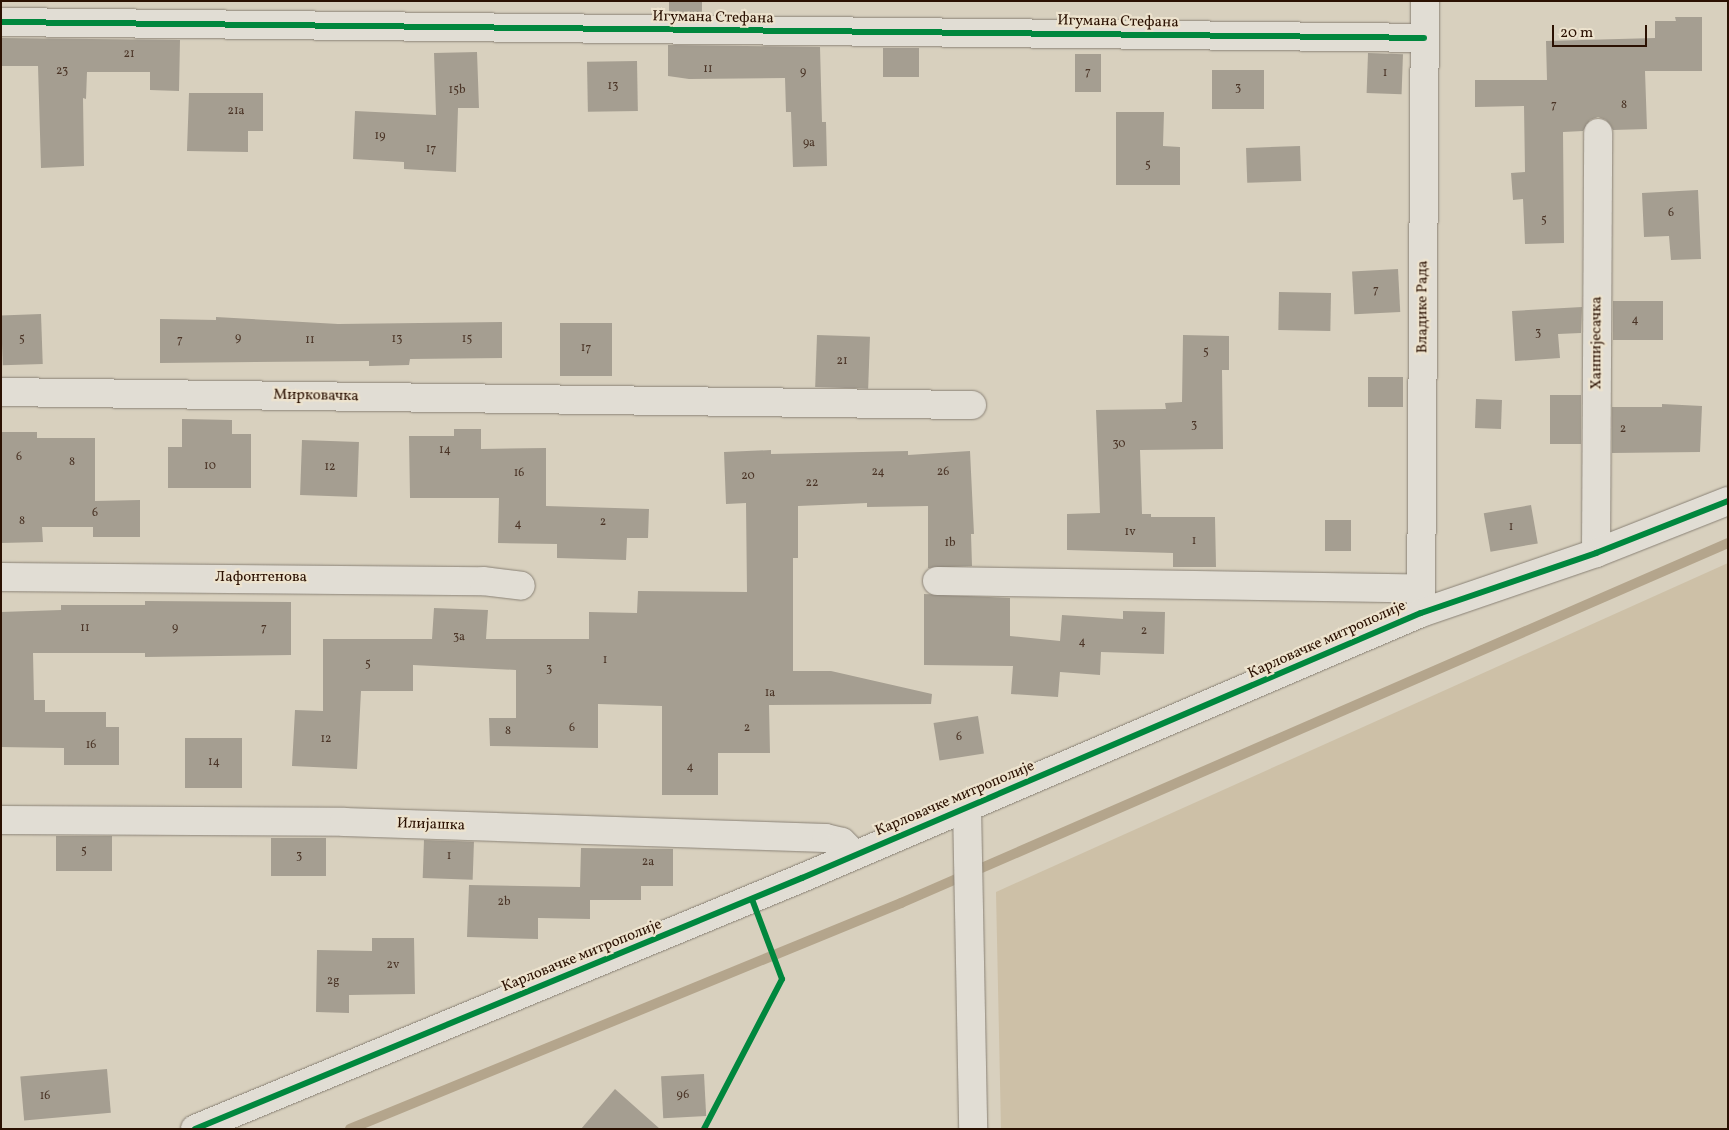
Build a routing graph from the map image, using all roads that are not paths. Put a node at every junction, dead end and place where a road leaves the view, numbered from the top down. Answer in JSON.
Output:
{"nodes":[{"id":1,"x":1425,"y":1,"type":"edge"},
{"id":2,"x":1,"y":22,"type":"edge"},
{"id":3,"x":1424,"y":38,"type":"junction"},
{"id":4,"x":1598,"y":133,"type":"dead end"},
{"id":5,"x":1,"y":392,"type":"edge"},
{"id":6,"x":972,"y":405,"type":"dead end"},
{"id":7,"x":1728,"y":501,"type":"edge"},
{"id":8,"x":1596,"y":554,"type":"junction"},
{"id":9,"x":1,"y":577,"type":"edge"},
{"id":10,"x":938,"y":581,"type":"dead end"},
{"id":11,"x":521,"y":586,"type":"dead end"},
{"id":12,"x":1421,"y":601,"type":"junction"},
{"id":13,"x":967,"y":806,"type":"junction"},
{"id":14,"x":1,"y":820,"type":"edge"},
{"id":15,"x":855,"y":855,"type":"junction"},
{"id":16,"x":195,"y":1129,"type":"edge"},
{"id":17,"x":973,"y":1129,"type":"edge"}],
"edges":[{"from":1,"to":3,"type":"street","name":"Владике Рада"},
{"from":2,"to":3,"type":"street","name":"Игумана Стефана"},
{"from":3,"to":12,"type":"street","name":"Владике Рада"},
{"from":4,"to":8,"type":"street","name":"Ханпијесачка"},
{"from":5,"to":6,"type":"street","name":"Мирковачка"},
{"from":7,"to":8,"type":"street","name":"Карловачке митрополије"},
{"from":8,"to":12,"type":"street","name":"Карловачке митрополије"},
{"from":9,"to":11,"type":"street","name":"Лафонтенова"},
{"from":10,"to":12,"type":"street"},
{"from":12,"to":13,"type":"street","name":"Карловачке митрополије"},
{"from":13,"to":15,"type":"street","name":"Карловачке митрополије"},
{"from":13,"to":17,"type":"street"},
{"from":14,"to":15,"type":"street","name":"Илијашка"},
{"from":15,"to":16,"type":"street","name":"Карловачке митрополије"}]}
